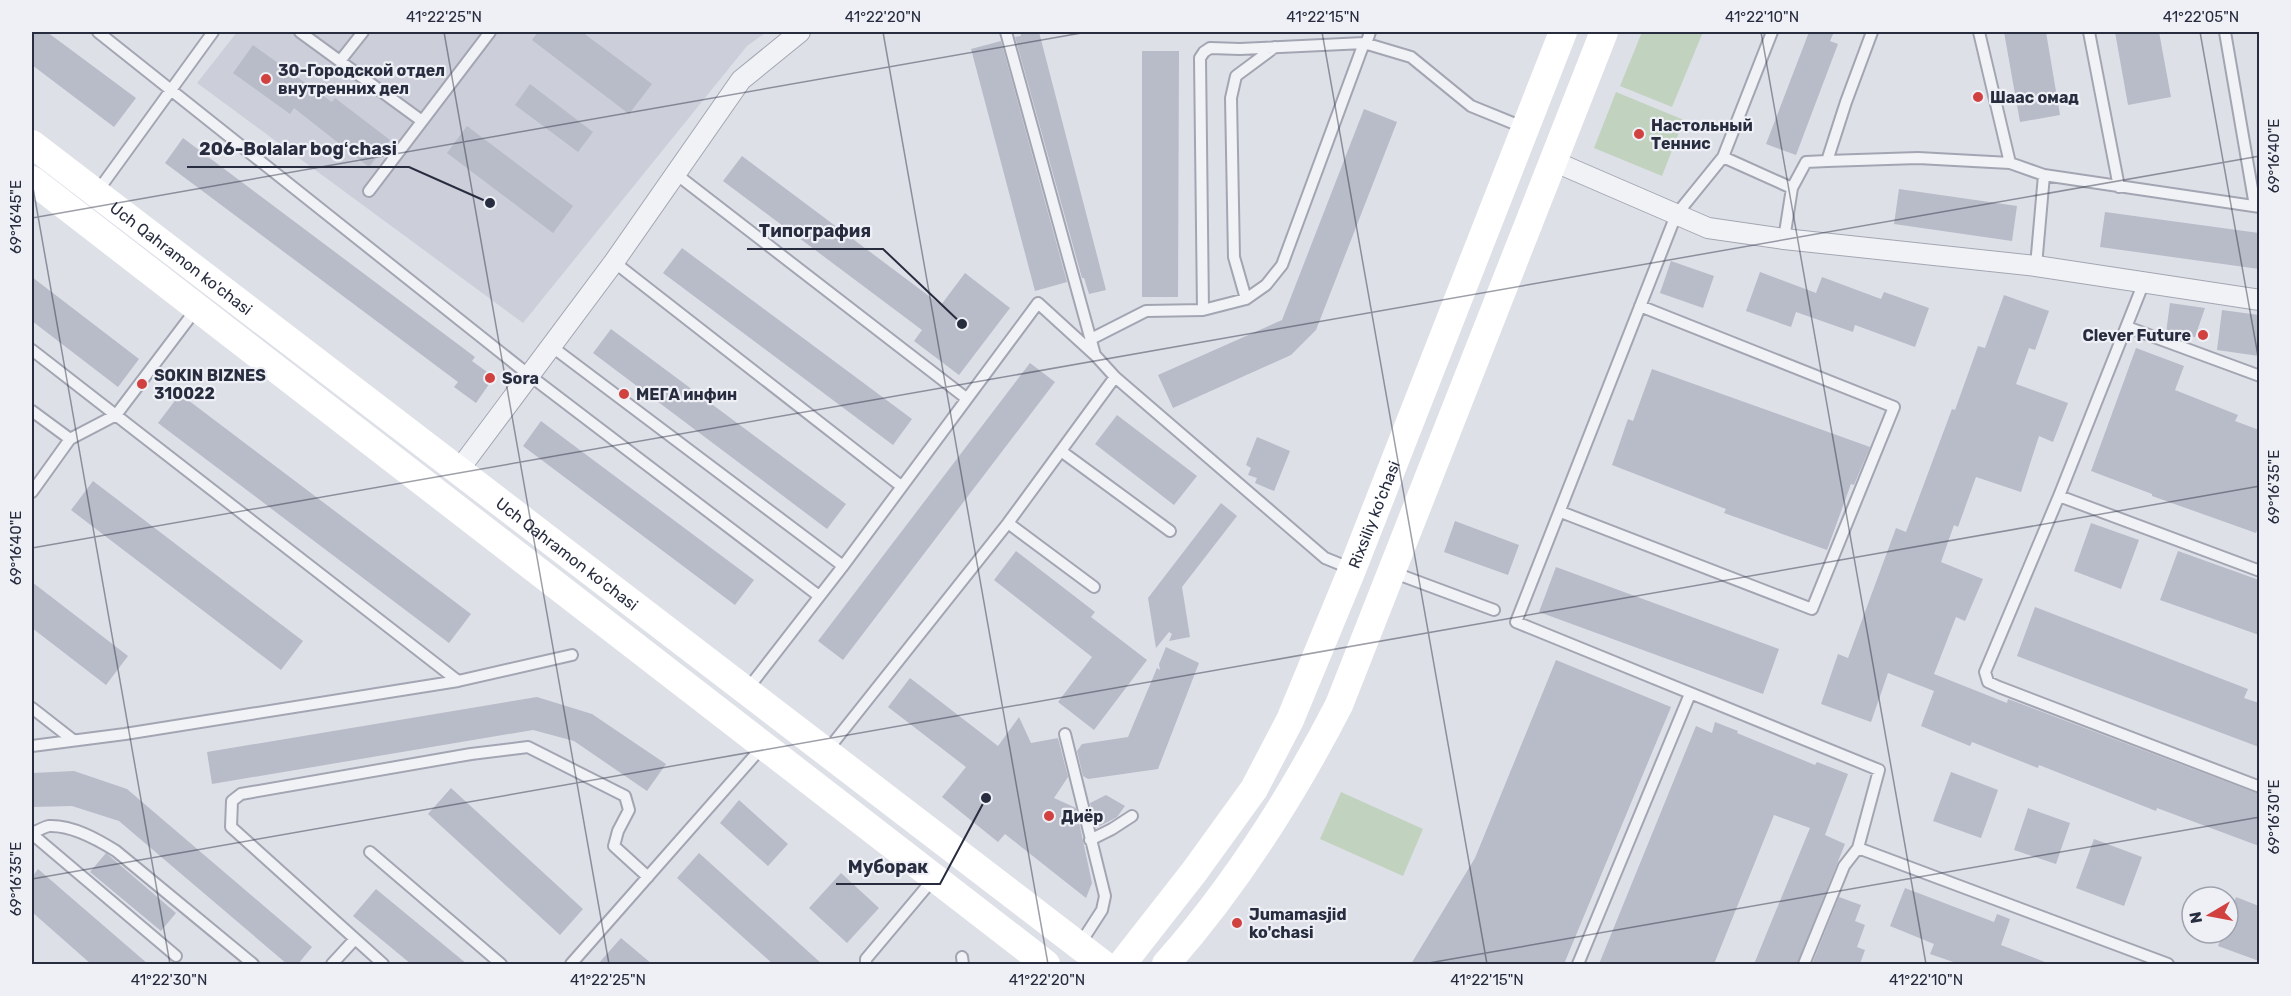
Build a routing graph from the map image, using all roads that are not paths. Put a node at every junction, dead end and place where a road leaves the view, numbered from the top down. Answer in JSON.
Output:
{"nodes":[{"id":1,"x":98,"y":32,"type":"edge"},
{"id":2,"x":213,"y":32,"type":"edge"},
{"id":3,"x":300,"y":32,"type":"edge"},
{"id":4,"x":363,"y":32,"type":"edge"},
{"id":5,"x":490,"y":32,"type":"edge"},
{"id":6,"x":800,"y":32,"type":"edge"},
{"id":7,"x":1006,"y":32,"type":"edge"},
{"id":8,"x":1370,"y":32,"type":"edge"},
{"id":9,"x":1563,"y":32,"type":"edge"},
{"id":10,"x":1604,"y":32,"type":"edge"},
{"id":11,"x":1773,"y":32,"type":"edge"},
{"id":12,"x":1872,"y":32,"type":"edge"},
{"id":13,"x":1979,"y":32,"type":"edge"},
{"id":14,"x":2089,"y":32,"type":"edge"},
{"id":15,"x":2225,"y":32,"type":"edge"},
{"id":16,"x":1364,"y":43,"type":"junction"},
{"id":17,"x":1275,"y":47,"type":"junction"},
{"id":18,"x":340,"y":61,"type":"junction"},
{"id":19,"x":171,"y":88,"type":"junction"},
{"id":20,"x":422,"y":121,"type":"junction"},
{"id":21,"x":1525,"y":128,"type":"junction"},
{"id":22,"x":32,"y":144,"type":"edge"},
{"id":23,"x":1723,"y":157,"type":"junction"},
{"id":24,"x":1553,"y":161,"type":"junction"},
{"id":25,"x":1827,"y":161,"type":"junction"},
{"id":26,"x":2010,"y":163,"type":"junction"},
{"id":27,"x":676,"y":174,"type":"junction"},
{"id":28,"x":2044,"y":175,"type":"junction"},
{"id":29,"x":32,"y":180,"type":"edge"},
{"id":30,"x":1792,"y":188,"type":"junction"},
{"id":31,"x":2119,"y":188,"type":"junction"},
{"id":32,"x":369,"y":191,"type":"dead end"},
{"id":33,"x":96,"y":193,"type":"junction"},
{"id":34,"x":2257,"y":207,"type":"edge"},
{"id":35,"x":1676,"y":215,"type":"junction"},
{"id":36,"x":1784,"y":239,"type":"junction"},
{"id":37,"x":614,"y":262,"type":"junction"},
{"id":38,"x":2036,"y":266,"type":"junction"},
{"id":39,"x":2144,"y":282,"type":"junction"},
{"id":40,"x":1246,"y":299,"type":"junction"},
{"id":41,"x":2259,"y":300,"type":"edge"},
{"id":42,"x":1640,"y":306,"type":"junction"},
{"id":43,"x":198,"y":308,"type":"junction"},
{"id":44,"x":1203,"y":310,"type":"junction"},
{"id":45,"x":2127,"y":327,"type":"junction"},
{"id":46,"x":1091,"y":339,"type":"junction"},
{"id":47,"x":551,"y":346,"type":"junction"},
{"id":48,"x":32,"y":350,"type":"edge"},
{"id":49,"x":1095,"y":355,"type":"junction"},
{"id":50,"x":529,"y":375,"type":"junction"},
{"id":51,"x":2259,"y":376,"type":"edge"},
{"id":52,"x":1115,"y":377,"type":"junction"},
{"id":53,"x":966,"y":398,"type":"junction"},
{"id":54,"x":32,"y":411,"type":"edge"},
{"id":55,"x":116,"y":415,"type":"junction"},
{"id":56,"x":70,"y":439,"type":"junction"},
{"id":57,"x":1061,"y":451,"type":"junction"},
{"id":58,"x":458,"y":471,"type":"junction"},
{"id":59,"x":901,"y":486,"type":"junction"},
{"id":60,"x":32,"y":492,"type":"edge"},
{"id":61,"x":2059,"y":496,"type":"junction"},
{"id":62,"x":1561,"y":512,"type":"junction"},
{"id":63,"x":1008,"y":523,"type":"junction"},
{"id":64,"x":1170,"y":531,"type":"dead end"},
{"id":65,"x":843,"y":566,"type":"junction"},
{"id":66,"x":1352,"y":570,"type":"junction"},
{"id":67,"x":2259,"y":571,"type":"edge"},
{"id":68,"x":1392,"y":572,"type":"junction"},
{"id":69,"x":1094,"y":587,"type":"dead end"},
{"id":70,"x":819,"y":596,"type":"junction"},
{"id":71,"x":1494,"y":610,"type":"dead end"},
{"id":72,"x":658,"y":624,"type":"junction"},
{"id":73,"x":638,"y":648,"type":"junction"},
{"id":74,"x":572,"y":655,"type":"dead end"},
{"id":75,"x":1316,"y":659,"type":"junction"},
{"id":76,"x":1352,"y":674,"type":"junction"},
{"id":77,"x":458,"y":681,"type":"junction"},
{"id":78,"x":746,"y":692,"type":"junction"},
{"id":79,"x":1690,"y":694,"type":"junction"},
{"id":80,"x":32,"y":708,"type":"edge"},
{"id":81,"x":1065,"y":734,"type":"dead end"},
{"id":82,"x":73,"y":740,"type":"junction"},
{"id":83,"x":763,"y":745,"type":"junction"},
{"id":84,"x":32,"y":746,"type":"edge"},
{"id":85,"x":825,"y":753,"type":"junction"},
{"id":86,"x":2259,"y":787,"type":"edge"},
{"id":87,"x":1132,"y":816,"type":"dead end"},
{"id":88,"x":32,"y":833,"type":"edge"},
{"id":89,"x":1090,"y":840,"type":"junction"},
{"id":90,"x":1858,"y":848,"type":"junction"},
{"id":91,"x":370,"y":852,"type":"dead end"},
{"id":92,"x":648,"y":876,"type":"junction"},
{"id":93,"x":934,"y":878,"type":"junction"},
{"id":94,"x":355,"y":939,"type":"junction"},
{"id":95,"x":1078,"y":947,"type":"junction"},
{"id":96,"x":176,"y":956,"type":"dead end"},
{"id":97,"x":253,"y":964,"type":"edge"},
{"id":98,"x":332,"y":964,"type":"edge"},
{"id":99,"x":383,"y":964,"type":"edge"},
{"id":100,"x":501,"y":964,"type":"edge"},
{"id":101,"x":571,"y":964,"type":"edge"},
{"id":102,"x":866,"y":964,"type":"edge"},
{"id":103,"x":1046,"y":964,"type":"edge"},
{"id":104,"x":1103,"y":964,"type":"edge"},
{"id":105,"x":1122,"y":964,"type":"edge"},
{"id":106,"x":1167,"y":964,"type":"edge"},
{"id":107,"x":1578,"y":964,"type":"edge"},
{"id":108,"x":1804,"y":964,"type":"edge"},
{"id":109,"x":2168,"y":964,"type":"edge"}],
"edges":[{"from":1,"to":19,"type":"lane"},
{"from":2,"to":19,"type":"lane"},
{"from":3,"to":18,"type":"lane"},
{"from":4,"to":18,"type":"lane"},
{"from":5,"to":20,"type":"lane"},
{"from":6,"to":27,"type":"street"},
{"from":7,"to":46,"type":"lane"},
{"from":8,"to":16,"type":"lane"},
{"from":9,"to":21,"type":"main road","name":"Rixsiliy ko'chasi"},
{"from":10,"to":24,"type":"main road"},
{"from":11,"to":23,"type":"lane"},
{"from":12,"to":25,"type":"lane"},
{"from":13,"to":26,"type":"lane"},
{"from":14,"to":31,"type":"lane"},
{"from":15,"to":34,"type":"lane"},
{"from":16,"to":17,"type":"lane"},
{"from":16,"to":21,"type":"lane"},
{"from":16,"to":40,"type":"lane"},
{"from":17,"to":40,"type":"lane"},
{"from":17,"to":44,"type":"lane"},
{"from":18,"to":20,"type":"lane"},
{"from":19,"to":33,"type":"lane"},
{"from":19,"to":50,"type":"lane"},
{"from":20,"to":32,"type":"lane"},
{"from":21,"to":66,"type":"main road","name":"Rixsiliy ko'chasi"},
{"from":22,"to":33,"type":"main road","name":"Uch Qahramon ko'chasi"},
{"from":23,"to":30,"type":"lane"},
{"from":23,"to":35,"type":"lane"},
{"from":24,"to":35,"type":"street"},
{"from":24,"to":68,"type":"main road"},
{"from":25,"to":26,"type":"lane"},
{"from":25,"to":30,"type":"lane"},
{"from":26,"to":28,"type":"lane"},
{"from":27,"to":37,"type":"street"},
{"from":27,"to":53,"type":"lane"},
{"from":28,"to":31,"type":"lane"},
{"from":28,"to":38,"type":"lane"},
{"from":29,"to":43,"type":"main road","name":"Uch Qahramon ko'chasi"},
{"from":30,"to":36,"type":"lane"},
{"from":31,"to":34,"type":"lane"},
{"from":33,"to":58,"type":"main road","name":"Uch Qahramon ko'chasi"},
{"from":35,"to":36,"type":"street"},
{"from":35,"to":42,"type":"lane"},
{"from":36,"to":38,"type":"street"},
{"from":37,"to":47,"type":"street"},
{"from":37,"to":59,"type":"lane"},
{"from":38,"to":39,"type":"street"},
{"from":39,"to":41,"type":"street"},
{"from":39,"to":45,"type":"lane"},
{"from":40,"to":44,"type":"lane"},
{"from":42,"to":62,"type":"lane"},
{"from":42,"to":62,"type":"lane"},
{"from":43,"to":55,"type":"lane"},
{"from":43,"to":73,"type":"main road","name":"Uch Qahramon ko'chasi"},
{"from":44,"to":46,"type":"lane"},
{"from":45,"to":51,"type":"lane"},
{"from":45,"to":61,"type":"lane"},
{"from":46,"to":49,"type":"lane"},
{"from":47,"to":50,"type":"street"},
{"from":47,"to":65,"type":"lane"},
{"from":48,"to":55,"type":"lane"},
{"from":49,"to":52,"type":"lane"},
{"from":49,"to":53,"type":"lane"},
{"from":50,"to":58,"type":"street"},
{"from":50,"to":70,"type":"lane"},
{"from":52,"to":57,"type":"lane"},
{"from":52,"to":66,"type":"lane"},
{"from":53,"to":59,"type":"lane"},
{"from":54,"to":56,"type":"lane"},
{"from":55,"to":56,"type":"lane"},
{"from":55,"to":77,"type":"lane"},
{"from":56,"to":60,"type":"lane"},
{"from":57,"to":63,"type":"lane"},
{"from":57,"to":64,"type":"lane"},
{"from":58,"to":72,"type":"main road","name":"Uch Qahramon ko'chasi"},
{"from":59,"to":65,"type":"lane"},
{"from":61,"to":67,"type":"lane"},
{"from":61,"to":86,"type":"lane"},
{"from":62,"to":79,"type":"lane"},
{"from":63,"to":69,"type":"lane"},
{"from":63,"to":85,"type":"lane"},
{"from":65,"to":70,"type":"lane"},
{"from":66,"to":75,"type":"main road","name":"Rixsiliy ko'chasi"},
{"from":68,"to":71,"type":"lane"},
{"from":68,"to":76,"type":"main road"},
{"from":70,"to":78,"type":"lane"},
{"from":72,"to":73,"type":"main road"},
{"from":72,"to":78,"type":"main road","name":"Uch Qahramon ko'chasi"},
{"from":73,"to":83,"type":"main road","name":"Uch Qahramon ko'chasi"},
{"from":74,"to":77,"type":"lane"},
{"from":75,"to":76,"type":"main road"},
{"from":75,"to":105,"type":"main road","name":"Rixsiliy ko'chasi"},
{"from":76,"to":106,"type":"main road"},
{"from":77,"to":82,"type":"lane"},
{"from":78,"to":85,"type":"main road","name":"Uch Qahramon ko'chasi"},
{"from":79,"to":90,"type":"lane"},
{"from":79,"to":107,"type":"lane"},
{"from":80,"to":82,"type":"lane"},
{"from":81,"to":89,"type":"lane"},
{"from":82,"to":84,"type":"lane"},
{"from":83,"to":92,"type":"lane"},
{"from":83,"to":93,"type":"main road","name":"Uch Qahramon ko'chasi"},
{"from":85,"to":95,"type":"main road","name":"Uch Qahramon ko'chasi"},
{"from":87,"to":89,"type":"lane"},
{"from":88,"to":96,"type":"lane"},
{"from":88,"to":97,"type":"lane"},
{"from":89,"to":95,"type":"lane"},
{"from":90,"to":108,"type":"lane"},
{"from":90,"to":109,"type":"lane"},
{"from":91,"to":100,"type":"lane"},
{"from":92,"to":94,"type":"lane"},
{"from":92,"to":101,"type":"lane"},
{"from":93,"to":102,"type":"lane"},
{"from":93,"to":103,"type":"main road","name":"Uch Qahramon ko'chasi"},
{"from":94,"to":98,"type":"lane"},
{"from":94,"to":99,"type":"lane"},
{"from":95,"to":104,"type":"main road","name":"Uch Qahramon ko'chasi"}]}
